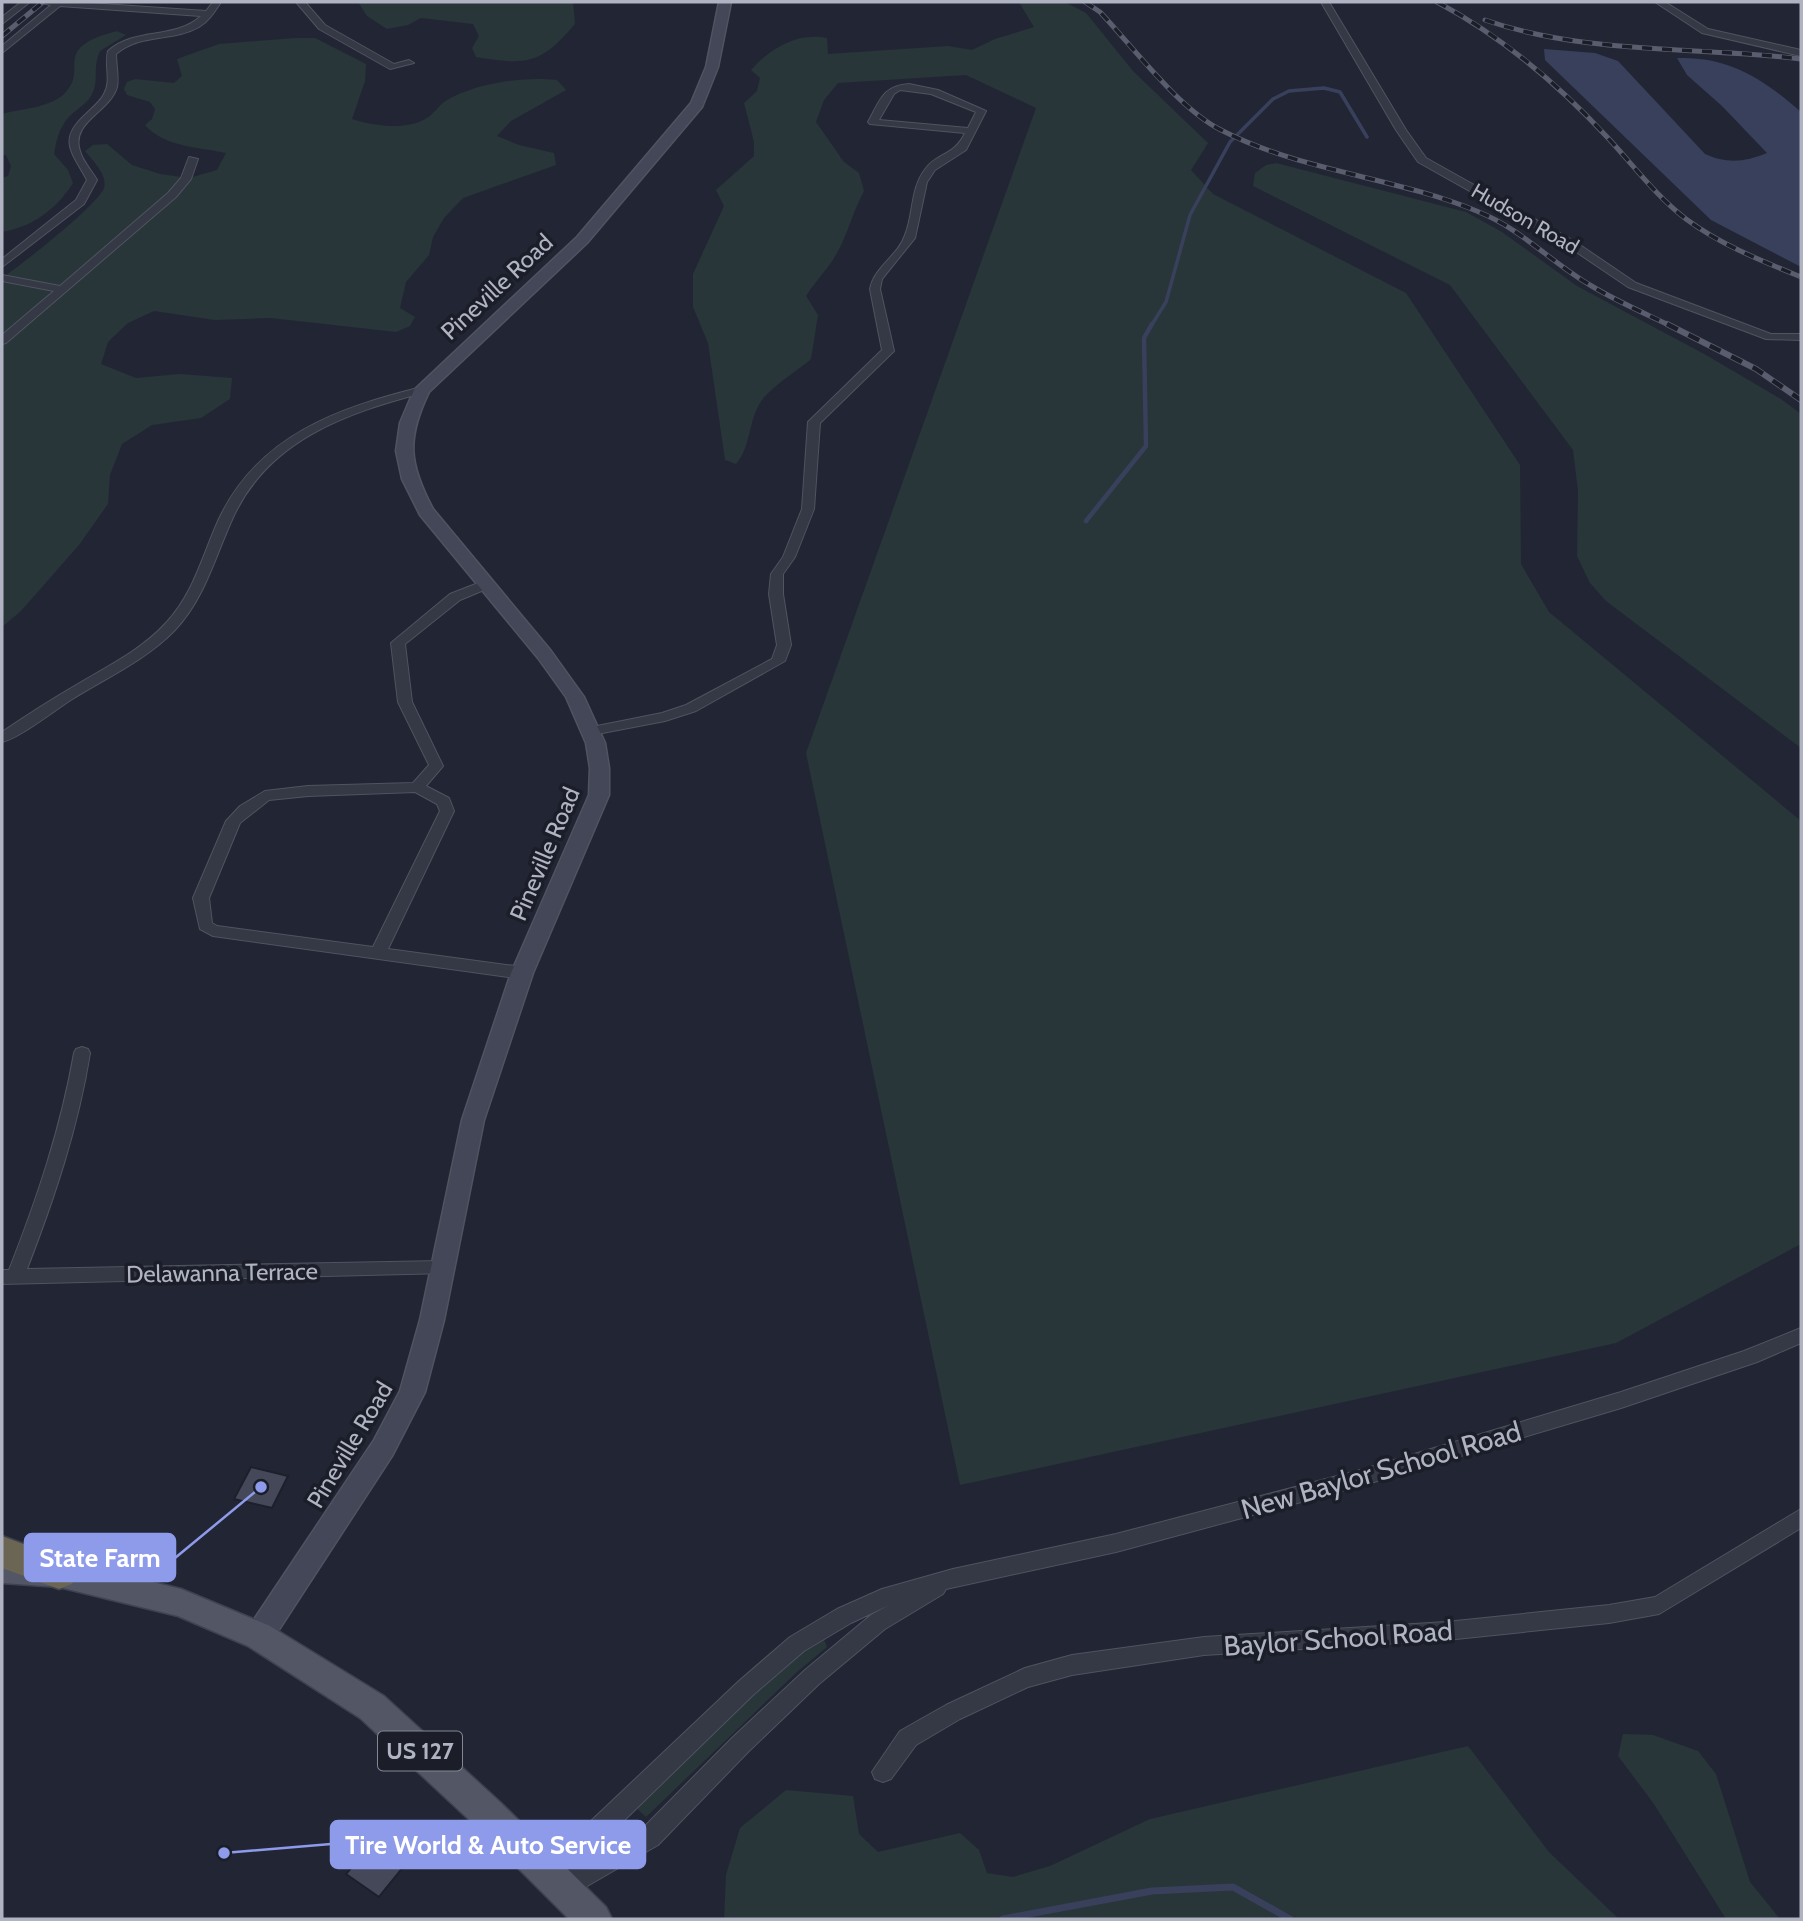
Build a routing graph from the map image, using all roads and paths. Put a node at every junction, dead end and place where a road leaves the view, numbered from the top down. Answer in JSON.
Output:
{"nodes":[{"id":1,"x":26,"y":2,"type":"edge"},
{"id":2,"x":41,"y":2,"type":"edge"},
{"id":3,"x":59,"y":2,"type":"edge"},
{"id":4,"x":217,"y":2,"type":"edge"},
{"id":5,"x":300,"y":2,"type":"edge"},
{"id":6,"x":725,"y":2,"type":"edge"},
{"id":7,"x":1325,"y":2,"type":"edge"},
{"id":8,"x":1659,"y":2,"type":"edge"},
{"id":9,"x":207,"y":14,"type":"junction"},
{"id":10,"x":2,"y":21,"type":"edge"},
{"id":11,"x":2,"y":50,"type":"edge"},
{"id":12,"x":1801,"y":53,"type":"edge"},
{"id":13,"x":409,"y":63,"type":"dead end"},
{"id":14,"x":972,"y":131,"type":"junction"},
{"id":15,"x":193,"y":159,"type":"dead end"},
{"id":16,"x":2,"y":264,"type":"edge"},
{"id":17,"x":2,"y":278,"type":"edge"},
{"id":18,"x":60,"y":289,"type":"junction"},
{"id":19,"x":1801,"y":337,"type":"edge"},
{"id":20,"x":2,"y":341,"type":"edge"},
{"id":21,"x":422,"y":390,"type":"junction"},
{"id":22,"x":486,"y":584,"type":"junction"},
{"id":23,"x":592,"y":731,"type":"junction"},
{"id":24,"x":2,"y":738,"type":"edge"},
{"id":25,"x":417,"y":787,"type":"junction"},
{"id":26,"x":378,"y":953,"type":"junction"},
{"id":27,"x":522,"y":973,"type":"junction"},
{"id":28,"x":82,"y":1053,"type":"dead end"},
{"id":29,"x":442,"y":1268,"type":"junction"},
{"id":30,"x":8,"y":1277,"type":"edge"},
{"id":31,"x":1801,"y":1335,"type":"edge"},
{"id":32,"x":1801,"y":1518,"type":"edge"},
{"id":33,"x":2,"y":1552,"type":"edge"},
{"id":34,"x":2,"y":1569,"type":"edge"},
{"id":35,"x":59,"y":1573,"type":"junction"},
{"id":36,"x":953,"y":1578,"type":"junction"},
{"id":37,"x":259,"y":1636,"type":"junction"},
{"id":38,"x":883,"y":1772,"type":"dead end"},
{"id":39,"x":562,"y":1888,"type":"junction"},
{"id":40,"x":594,"y":1919,"type":"edge"}],
"edges":[{"from":1,"to":10,"type":"street"},
{"from":2,"to":3,"type":"street"},
{"from":3,"to":9,"type":"street"},
{"from":3,"to":11,"type":"street"},
{"from":4,"to":9,"type":"street"},
{"from":5,"to":13,"type":"street"},
{"from":6,"to":21,"type":"main road","name":"Pineville Road"},
{"from":7,"to":19,"type":"street","name":"Hudson Road"},
{"from":8,"to":12,"type":"street"},
{"from":9,"to":16,"type":"street"},
{"from":14,"to":14,"type":"street"},
{"from":14,"to":23,"type":"street"},
{"from":15,"to":18,"type":"street"},
{"from":17,"to":18,"type":"street"},
{"from":18,"to":20,"type":"street"},
{"from":21,"to":22,"type":"main road","name":"Pineville Road"},
{"from":21,"to":24,"type":"street"},
{"from":22,"to":23,"type":"main road","name":"Pineville Road"},
{"from":22,"to":25,"type":"street"},
{"from":23,"to":27,"type":"main road","name":"Pineville Road"},
{"from":25,"to":26,"type":"street"},
{"from":25,"to":26,"type":"street"},
{"from":26,"to":27,"type":"street"},
{"from":27,"to":29,"type":"main road","name":"Pineville Road"},
{"from":28,"to":30,"type":"street"},
{"from":29,"to":30,"type":"street","name":"Delawanna Terrace"},
{"from":29,"to":37,"type":"main road","name":"Pineville Road"},
{"from":31,"to":36,"type":"street","name":"New Baylor School Road"},
{"from":32,"to":38,"type":"street","name":"Baylor School Road"},
{"from":33,"to":35,"type":"highway"},
{"from":34,"to":35,"type":"main road","number":"US 127"},
{"from":35,"to":37,"type":"main road","number":"US 127"},
{"from":36,"to":39,"type":"street","name":"New Baylor School Road"},
{"from":36,"to":39,"type":"street","name":"New Baylor School Road"},
{"from":37,"to":39,"type":"main road","number":"US 127"},
{"from":39,"to":40,"type":"main road","number":"US 127"}]}
